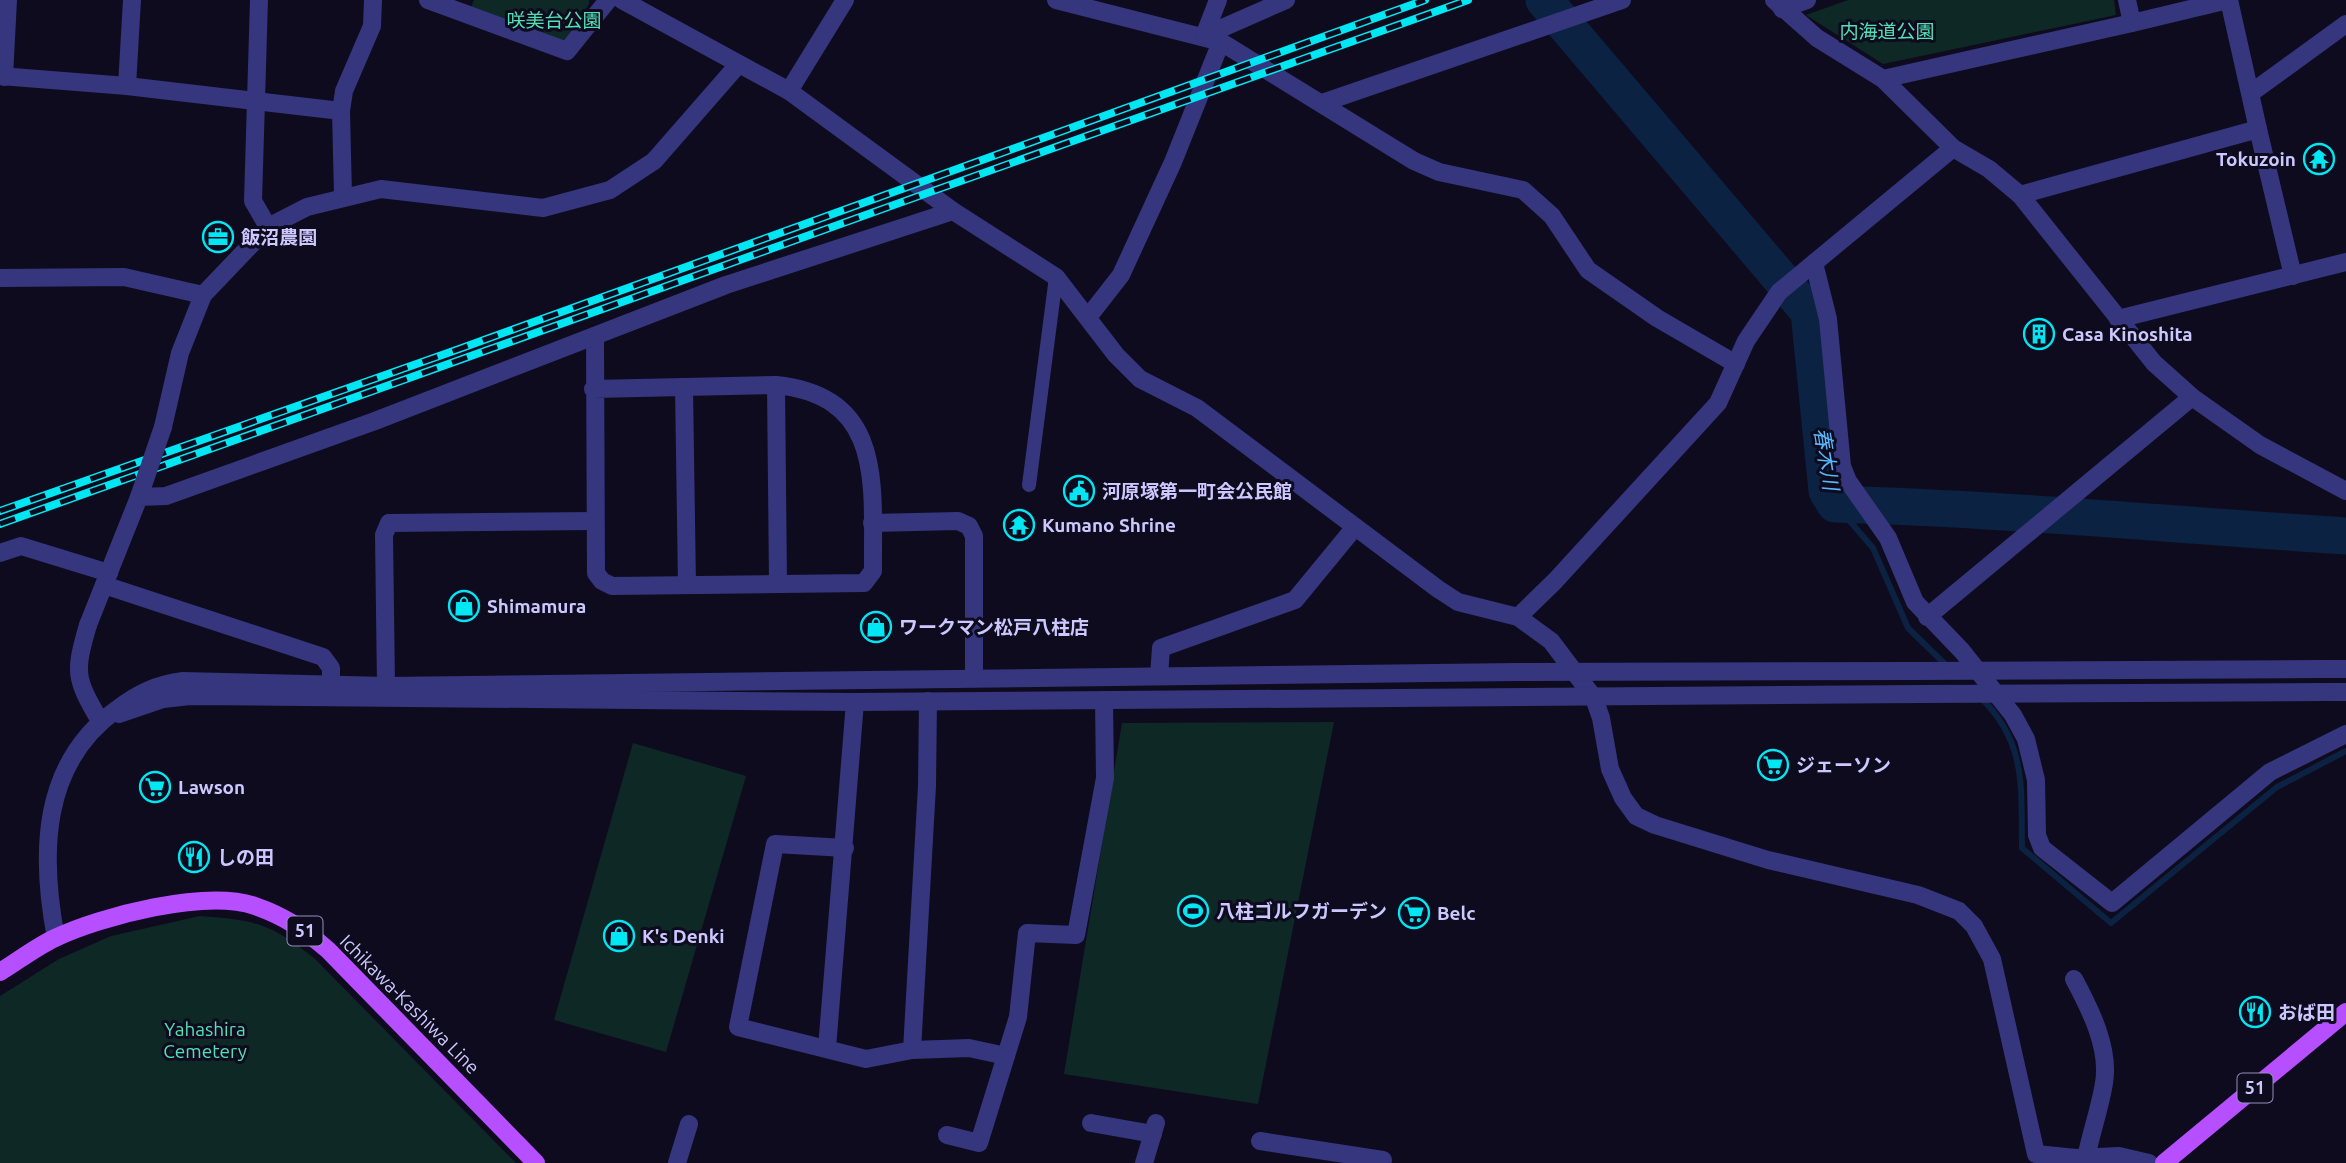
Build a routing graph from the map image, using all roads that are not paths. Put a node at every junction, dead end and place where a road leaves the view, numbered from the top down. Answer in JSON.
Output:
{"nodes":[{"id":1,"x":8,"y":0,"type":"edge"},
{"id":2,"x":132,"y":0,"type":"edge"},
{"id":3,"x":259,"y":0,"type":"edge"},
{"id":4,"x":373,"y":0,"type":"edge"},
{"id":5,"x":428,"y":0,"type":"edge"},
{"id":6,"x":608,"y":0,"type":"edge"},
{"id":7,"x":622,"y":0,"type":"edge"},
{"id":8,"x":845,"y":0,"type":"edge"},
{"id":9,"x":1056,"y":0,"type":"edge"},
{"id":10,"x":1218,"y":0,"type":"edge"},
{"id":11,"x":1286,"y":0,"type":"edge"},
{"id":12,"x":1622,"y":0,"type":"edge"},
{"id":13,"x":1807,"y":0,"type":"edge"},
{"id":14,"x":2127,"y":0,"type":"edge"},
{"id":15,"x":2228,"y":0,"type":"edge"},
{"id":16,"x":453,"y":5,"type":"edge"},
{"id":17,"x":1778,"y":5,"type":"edge"},
{"id":18,"x":2132,"y":23,"type":"junction"},
{"id":19,"x":2346,"y":24,"type":"edge"},
{"id":20,"x":1213,"y":39,"type":"junction"},
{"id":21,"x":737,"y":66,"type":"junction"},
{"id":22,"x":2,"y":76,"type":"edge"},
{"id":23,"x":1883,"y":79,"type":"junction"},
{"id":24,"x":127,"y":86,"type":"junction"},
{"id":25,"x":789,"y":91,"type":"junction"},
{"id":26,"x":2251,"y":93,"type":"junction"},
{"id":27,"x":256,"y":101,"type":"junction"},
{"id":28,"x":1322,"y":103,"type":"junction"},
{"id":29,"x":341,"y":111,"type":"junction"},
{"id":30,"x":2258,"y":129,"type":"junction"},
{"id":31,"x":1953,"y":148,"type":"junction"},
{"id":32,"x":2020,"y":195,"type":"junction"},
{"id":33,"x":343,"y":196,"type":"junction"},
{"id":34,"x":953,"y":211,"type":"junction"},
{"id":35,"x":268,"y":227,"type":"junction"},
{"id":36,"x":2346,"y":262,"type":"edge"},
{"id":37,"x":1814,"y":263,"type":"junction"},
{"id":38,"x":2292,"y":276,"type":"junction"},
{"id":39,"x":1056,"y":277,"type":"junction"},
{"id":40,"x":0,"y":278,"type":"edge"},
{"id":41,"x":204,"y":295,"type":"junction"},
{"id":42,"x":1089,"y":316,"type":"junction"},
{"id":43,"x":2118,"y":319,"type":"junction"},
{"id":44,"x":594,"y":336,"type":"junction"},
{"id":45,"x":1736,"y":364,"type":"junction"},
{"id":46,"x":776,"y":385,"type":"junction"},
{"id":47,"x":684,"y":387,"type":"junction"},
{"id":48,"x":593,"y":389,"type":"junction"},
{"id":49,"x":2192,"y":397,"type":"junction"},
{"id":50,"x":1030,"y":485,"type":"dead end"},
{"id":51,"x":2346,"y":491,"type":"edge"},
{"id":52,"x":139,"y":498,"type":"junction"},
{"id":53,"x":595,"y":521,"type":"junction"},
{"id":54,"x":872,"y":523,"type":"junction"},
{"id":55,"x":1355,"y":527,"type":"junction"},
{"id":56,"x":0,"y":553,"type":"edge"},
{"id":57,"x":106,"y":579,"type":"junction"},
{"id":58,"x":778,"y":583,"type":"junction"},
{"id":59,"x":687,"y":585,"type":"junction"},
{"id":60,"x":1518,"y":617,"type":"junction"},
{"id":61,"x":1927,"y":617,"type":"junction"},
{"id":62,"x":2346,"y":669,"type":"edge"},
{"id":63,"x":1575,"y":672,"type":"junction"},
{"id":64,"x":1158,"y":676,"type":"junction"},
{"id":65,"x":974,"y":677,"type":"junction"},
{"id":66,"x":331,"y":684,"type":"junction"},
{"id":67,"x":386,"y":686,"type":"junction"},
{"id":68,"x":2346,"y":692,"type":"edge"},
{"id":69,"x":1594,"y":698,"type":"junction"},
{"id":70,"x":1104,"y":700,"type":"junction"},
{"id":71,"x":928,"y":701,"type":"junction"},
{"id":72,"x":855,"y":702,"type":"junction"},
{"id":73,"x":100,"y":721,"type":"junction"},
{"id":74,"x":2346,"y":734,"type":"edge"},
{"id":75,"x":845,"y":848,"type":"junction"},
{"id":76,"x":56,"y":938,"type":"junction"},
{"id":77,"x":0,"y":972,"type":"edge"},
{"id":78,"x":2074,"y":979,"type":"dead end"},
{"id":79,"x":2346,"y":1012,"type":"edge"},
{"id":80,"x":827,"y":1048,"type":"junction"},
{"id":81,"x":912,"y":1049,"type":"junction"},
{"id":82,"x":1006,"y":1056,"type":"junction"},
{"id":83,"x":1091,"y":1123,"type":"dead end"},
{"id":84,"x":689,"y":1124,"type":"dead end"},
{"id":85,"x":947,"y":1135,"type":"dead end"},
{"id":86,"x":1260,"y":1141,"type":"dead end"},
{"id":87,"x":2085,"y":1158,"type":"junction"},
{"id":88,"x":1382,"y":1160,"type":"dead end"},
{"id":89,"x":536,"y":1163,"type":"edge"},
{"id":90,"x":677,"y":1163,"type":"edge"},
{"id":91,"x":1144,"y":1163,"type":"edge"},
{"id":92,"x":2149,"y":1163,"type":"edge"},
{"id":93,"x":2164,"y":1163,"type":"edge"}],
"edges":[{"from":1,"to":22,"type":"street"},
{"from":2,"to":24,"type":"street"},
{"from":3,"to":27,"type":"street"},
{"from":4,"to":29,"type":"street"},
{"from":5,"to":16,"type":"street"},
{"from":6,"to":16,"type":"street"},
{"from":7,"to":21,"type":"street"},
{"from":8,"to":25,"type":"street"},
{"from":9,"to":20,"type":"street"},
{"from":10,"to":20,"type":"street"},
{"from":11,"to":20,"type":"street"},
{"from":12,"to":28,"type":"street"},
{"from":13,"to":17,"type":"street"},
{"from":14,"to":18,"type":"street"},
{"from":15,"to":18,"type":"street"},
{"from":15,"to":26,"type":"street"},
{"from":17,"to":23,"type":"street"},
{"from":18,"to":23,"type":"street"},
{"from":19,"to":26,"type":"street"},
{"from":20,"to":28,"type":"street"},
{"from":20,"to":42,"type":"street"},
{"from":21,"to":25,"type":"street"},
{"from":21,"to":33,"type":"street"},
{"from":22,"to":24,"type":"street"},
{"from":23,"to":31,"type":"street"},
{"from":24,"to":27,"type":"street"},
{"from":25,"to":34,"type":"street"},
{"from":26,"to":30,"type":"street"},
{"from":27,"to":29,"type":"street"},
{"from":27,"to":35,"type":"street"},
{"from":28,"to":45,"type":"street"},
{"from":29,"to":33,"type":"street"},
{"from":30,"to":32,"type":"street"},
{"from":30,"to":38,"type":"street"},
{"from":31,"to":32,"type":"street"},
{"from":31,"to":37,"type":"street"},
{"from":32,"to":43,"type":"street"},
{"from":33,"to":35,"type":"street"},
{"from":34,"to":39,"type":"street"},
{"from":34,"to":44,"type":"street"},
{"from":35,"to":41,"type":"street"},
{"from":36,"to":38,"type":"street"},
{"from":37,"to":45,"type":"street"},
{"from":37,"to":61,"type":"street"},
{"from":38,"to":43,"type":"street"},
{"from":39,"to":42,"type":"street"},
{"from":39,"to":50,"type":"street"},
{"from":40,"to":41,"type":"street"},
{"from":41,"to":52,"type":"street","bridge":true},
{"from":42,"to":55,"type":"street"},
{"from":43,"to":49,"type":"street"},
{"from":44,"to":48,"type":"street"},
{"from":44,"to":52,"type":"street"},
{"from":45,"to":60,"type":"street"},
{"from":46,"to":47,"type":"street"},
{"from":46,"to":54,"type":"street"},
{"from":46,"to":58,"type":"street"},
{"from":47,"to":48,"type":"street"},
{"from":47,"to":59,"type":"street"},
{"from":48,"to":53,"type":"street"},
{"from":49,"to":51,"type":"street"},
{"from":49,"to":61,"type":"street"},
{"from":52,"to":57,"type":"street"},
{"from":53,"to":59,"type":"street"},
{"from":53,"to":67,"type":"street"},
{"from":54,"to":58,"type":"street"},
{"from":54,"to":65,"type":"street"},
{"from":55,"to":60,"type":"street"},
{"from":55,"to":64,"type":"street"},
{"from":56,"to":57,"type":"street"},
{"from":57,"to":66,"type":"street"},
{"from":57,"to":73,"type":"street"},
{"from":58,"to":59,"type":"street"},
{"from":60,"to":63,"type":"street"},
{"from":61,"to":74,"type":"street"},
{"from":62,"to":63,"type":"street","bridge":true},
{"from":63,"to":64,"type":"street"},
{"from":63,"to":69,"type":"street"},
{"from":64,"to":65,"type":"street"},
{"from":65,"to":67,"type":"street"},
{"from":66,"to":67,"type":"street"},
{"from":66,"to":73,"type":"street"},
{"from":68,"to":69,"type":"street","bridge":true},
{"from":69,"to":70,"type":"street"},
{"from":69,"to":87,"type":"street"},
{"from":70,"to":71,"type":"street"},
{"from":70,"to":82,"type":"street"},
{"from":71,"to":72,"type":"street"},
{"from":71,"to":81,"type":"street"},
{"from":72,"to":73,"type":"street"},
{"from":72,"to":75,"type":"street"},
{"from":73,"to":76,"type":"street"},
{"from":75,"to":80,"type":"street"},
{"from":75,"to":80,"type":"street"},
{"from":76,"to":77,"type":"main road","name":"Ichikawa-Kashiwa Line","number":"51"},
{"from":76,"to":89,"type":"main road","name":"Ichikawa-Kashiwa Line","number":"51"},
{"from":78,"to":87,"type":"street"},
{"from":79,"to":93,"type":"main road","number":"51"},
{"from":80,"to":81,"type":"street"},
{"from":81,"to":82,"type":"street"},
{"from":82,"to":85,"type":"street"},
{"from":83,"to":91,"type":"street"},
{"from":84,"to":90,"type":"street"},
{"from":86,"to":88,"type":"street"},
{"from":87,"to":92,"type":"street"}]}
